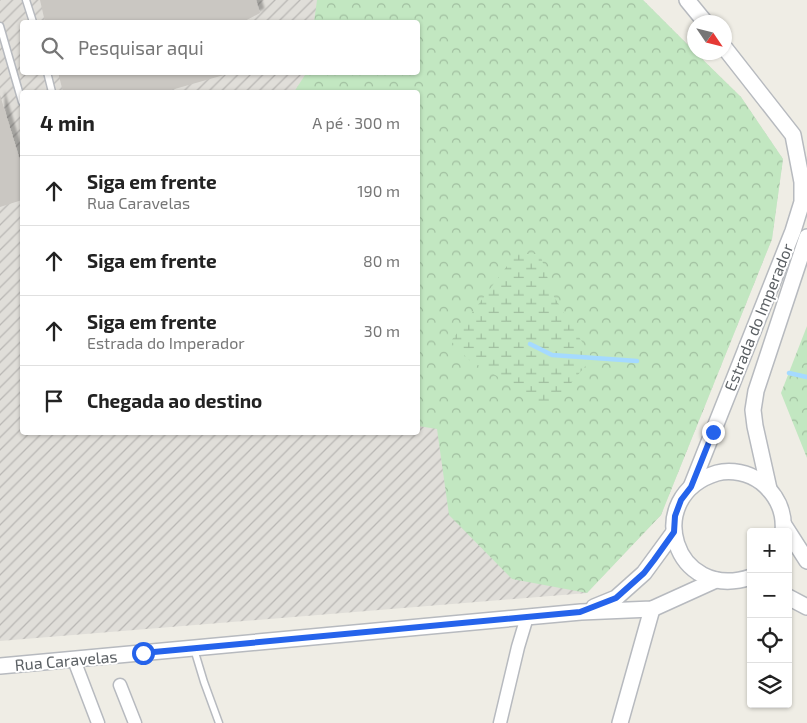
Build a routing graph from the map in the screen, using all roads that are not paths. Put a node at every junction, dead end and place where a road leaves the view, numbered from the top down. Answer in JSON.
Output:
{"nodes":[{"id":1,"x":26,"y":0,"type":"edge"},
{"id":2,"x":687,"y":0,"type":"edge"},
{"id":3,"x":699,"y":15,"type":"edge"},
{"id":4,"x":32,"y":20,"type":"edge"},
{"id":5,"x":0,"y":26,"type":"edge"},
{"id":6,"x":732,"y":57,"type":"edge"},
{"id":7,"x":48,"y":75,"type":"edge"},
{"id":8,"x":52,"y":90,"type":"edge"},
{"id":9,"x":20,"y":95,"type":"edge"},
{"id":10,"x":793,"y":135,"type":"junction"},
{"id":11,"x":807,"y":144,"type":"edge"},
{"id":12,"x":807,"y":237,"type":"edge"},
{"id":13,"x":691,"y":487,"type":"junction"},
{"id":14,"x":770,"y":489,"type":"junction"},
{"id":15,"x":783,"y":528,"type":"edge"},
{"id":16,"x":674,"y":532,"type":"junction"},
{"id":17,"x":792,"y":540,"type":"edge"},
{"id":18,"x":807,"y":561,"type":"edge"},
{"id":19,"x":747,"y":579,"type":"edge"},
{"id":20,"x":716,"y":580,"type":"junction"},
{"id":21,"x":792,"y":599,"type":"edge"},
{"id":22,"x":807,"y":608,"type":"edge"},
{"id":23,"x":652,"y":609,"type":"junction"},
{"id":24,"x":580,"y":612,"type":"junction"},
{"id":25,"x":527,"y":617,"type":"junction"},
{"id":26,"x":194,"y":648,"type":"junction"},
{"id":27,"x":74,"y":660,"type":"junction"},
{"id":28,"x":0,"y":666,"type":"edge"},
{"id":29,"x":120,"y":685,"type":"dead end"},
{"id":30,"x":98,"y":723,"type":"edge"},
{"id":31,"x":135,"y":723,"type":"edge"},
{"id":32,"x":219,"y":723,"type":"edge"},
{"id":33,"x":500,"y":723,"type":"edge"},
{"id":34,"x":620,"y":723,"type":"edge"}],
"edges":[{"from":1,"to":4,"type":"lane"},
{"from":2,"to":3,"type":"street"},
{"from":5,"to":9,"type":"lane"},
{"from":6,"to":10,"type":"street","name":"Estrada do Imperador"},
{"from":7,"to":8,"type":"lane"},
{"from":10,"to":11,"type":"street"},
{"from":10,"to":13,"type":"street","name":"Estrada do Imperador"},
{"from":12,"to":14,"type":"street"},
{"from":13,"to":14,"type":"street"},
{"from":13,"to":16,"type":"street","name":"Estrada do Imperador"},
{"from":14,"to":15,"type":"street"},
{"from":16,"to":20,"type":"street"},
{"from":16,"to":24,"type":"street"},
{"from":17,"to":18,"type":"street"},
{"from":19,"to":20,"type":"street"},
{"from":20,"to":23,"type":"street"},
{"from":21,"to":22,"type":"street"},
{"from":23,"to":24,"type":"street"},
{"from":23,"to":34,"type":"street"},
{"from":24,"to":25,"type":"street","name":"Rua Caravelas"},
{"from":25,"to":26,"type":"street","name":"Rua Caravelas"},
{"from":25,"to":33,"type":"street"},
{"from":26,"to":27,"type":"street","name":"Rua Caravelas"},
{"from":26,"to":32,"type":"lane"},
{"from":27,"to":28,"type":"street","name":"Rua Caravelas"},
{"from":27,"to":30,"type":"street"},
{"from":29,"to":31,"type":"street"}]}
